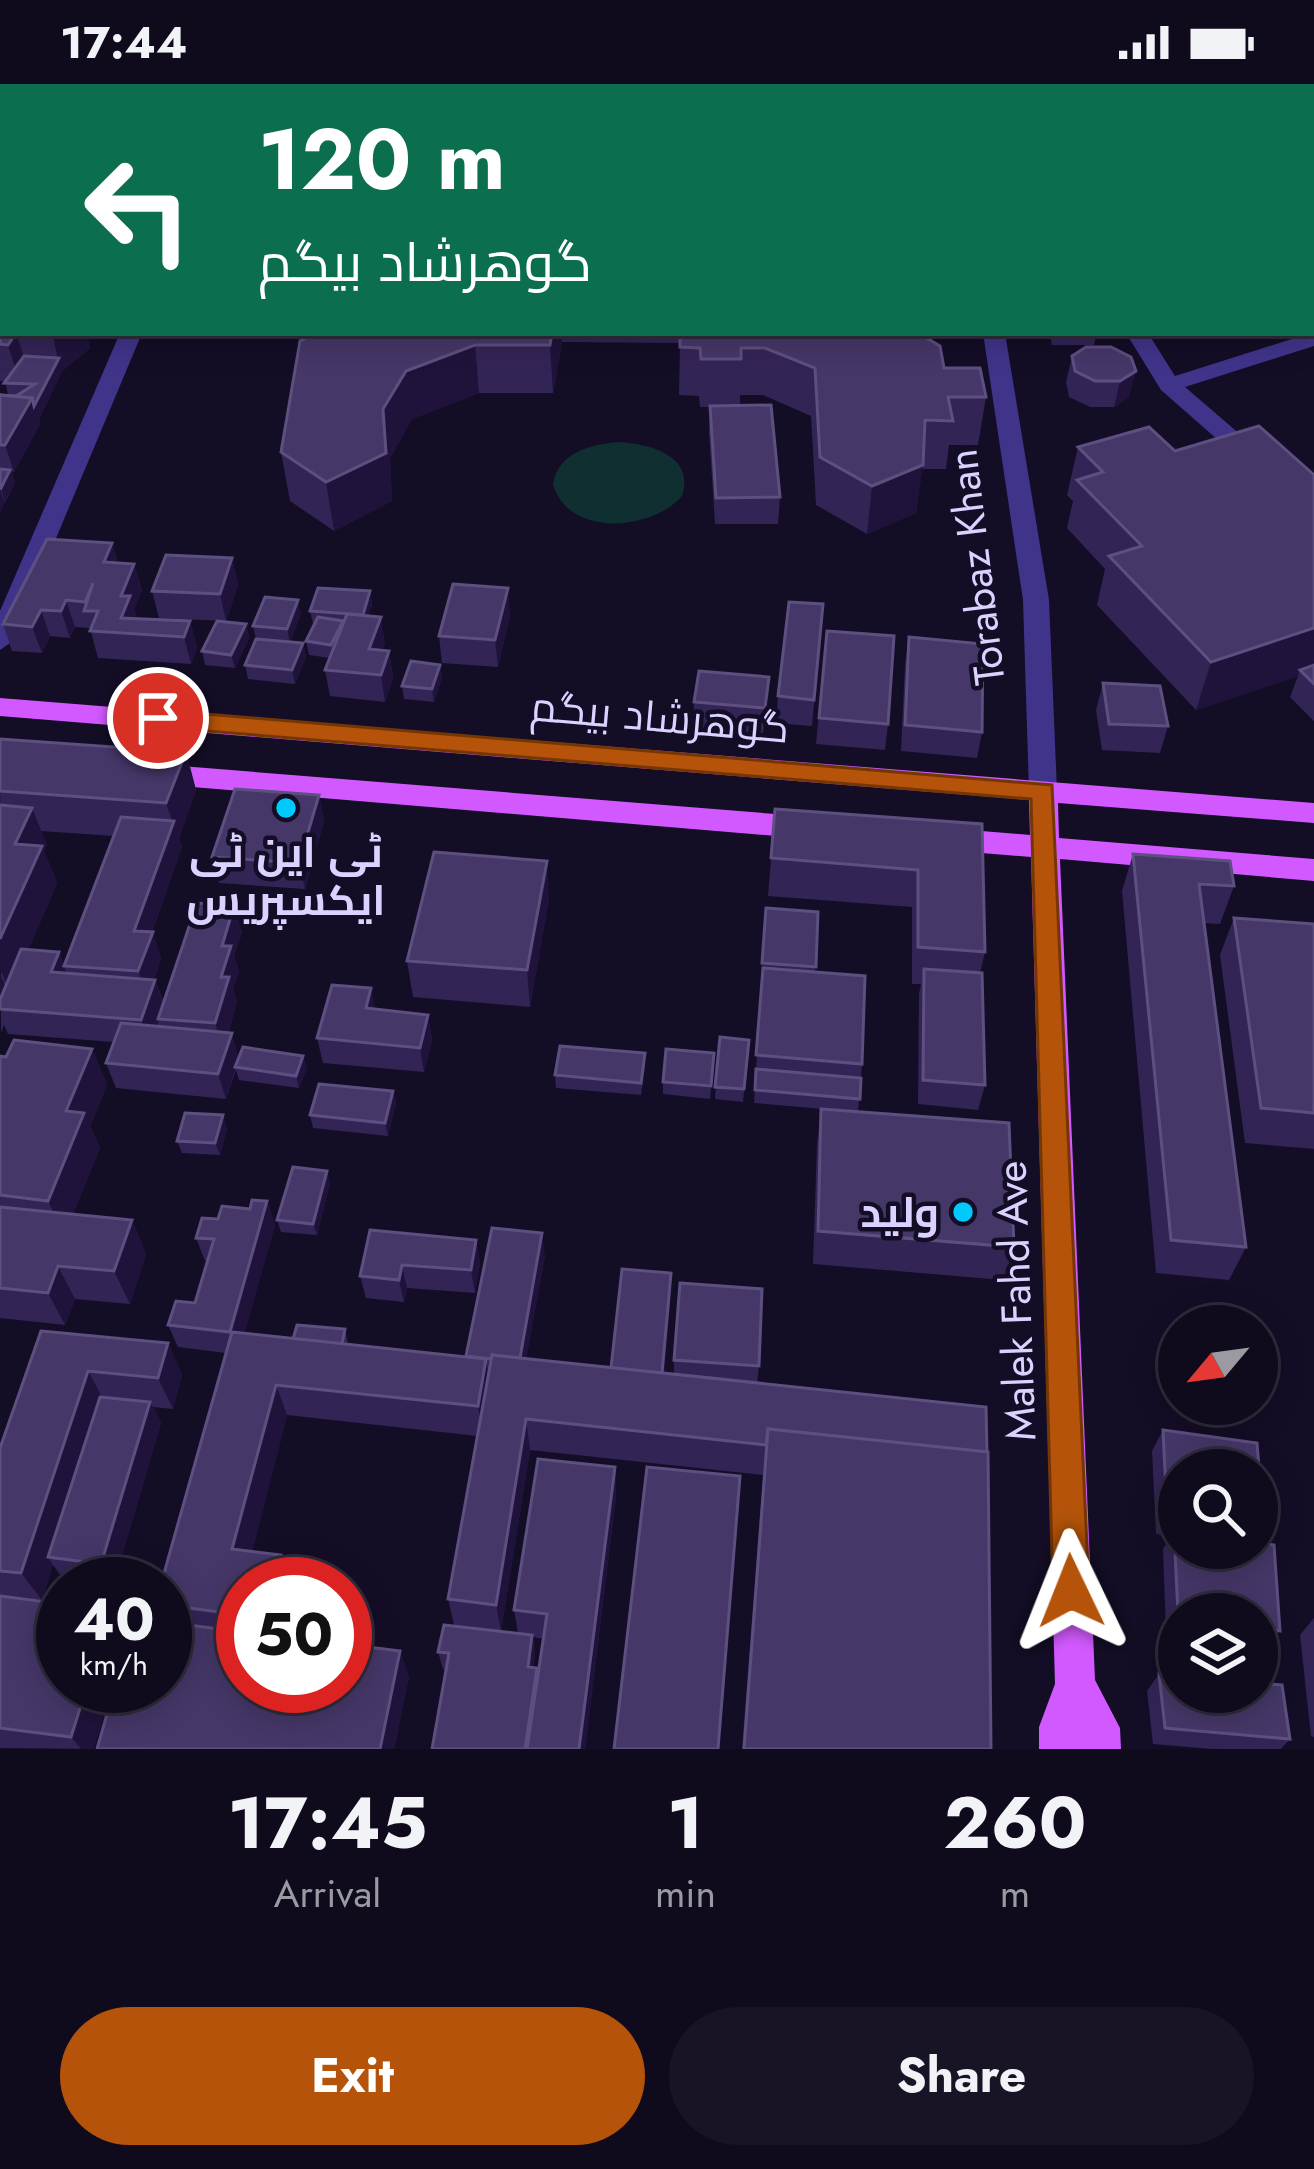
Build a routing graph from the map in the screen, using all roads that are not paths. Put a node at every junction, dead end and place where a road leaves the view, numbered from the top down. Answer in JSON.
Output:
{"nodes":[{"id":1,"x":130,"y":336,"type":"edge"},
{"id":2,"x":994,"y":336,"type":"edge"},
{"id":3,"x":1139,"y":336,"type":"edge"},
{"id":4,"x":1314,"y":338,"type":"edge"},
{"id":5,"x":1169,"y":385,"type":"junction"},
{"id":6,"x":1314,"y":511,"type":"edge"},
{"id":7,"x":0,"y":641,"type":"edge"},
{"id":8,"x":0,"y":706,"type":"edge"},
{"id":9,"x":132,"y":772,"type":"edge"},
{"id":10,"x":1043,"y":791,"type":"junction"},
{"id":11,"x":1314,"y":813,"type":"edge"},
{"id":12,"x":833,"y":830,"type":"edge"},
{"id":13,"x":927,"y":837,"type":"edge"},
{"id":14,"x":1044,"y":847,"type":"junction"},
{"id":15,"x":1314,"y":870,"type":"edge"},
{"id":16,"x":1075,"y":1684,"type":"junction"},
{"id":17,"x":1060,"y":1749,"type":"edge"},
{"id":18,"x":1100,"y":1749,"type":"edge"}],
"edges":[{"from":1,"to":7,"type":"street"},
{"from":2,"to":10,"type":"street","name":"Torabaz Khan"},
{"from":3,"to":5,"type":"street"},
{"from":4,"to":5,"type":"street"},
{"from":5,"to":6,"type":"street"},
{"from":8,"to":10,"type":"main road","name":"گوهرشاد بیگم"},
{"from":9,"to":12,"type":"main road"},
{"from":10,"to":11,"type":"main road","name":"گوهرشاد بیگم"},
{"from":10,"to":14,"type":"main road","name":"Malek Fahd Ave"},
{"from":13,"to":14,"type":"main road"},
{"from":14,"to":15,"type":"main road"},
{"from":14,"to":16,"type":"main road","name":"Malek Fahd Ave"},
{"from":16,"to":17,"type":"main road","name":"Malek Fahd Ave"},
{"from":16,"to":18,"type":"main road"}]}
